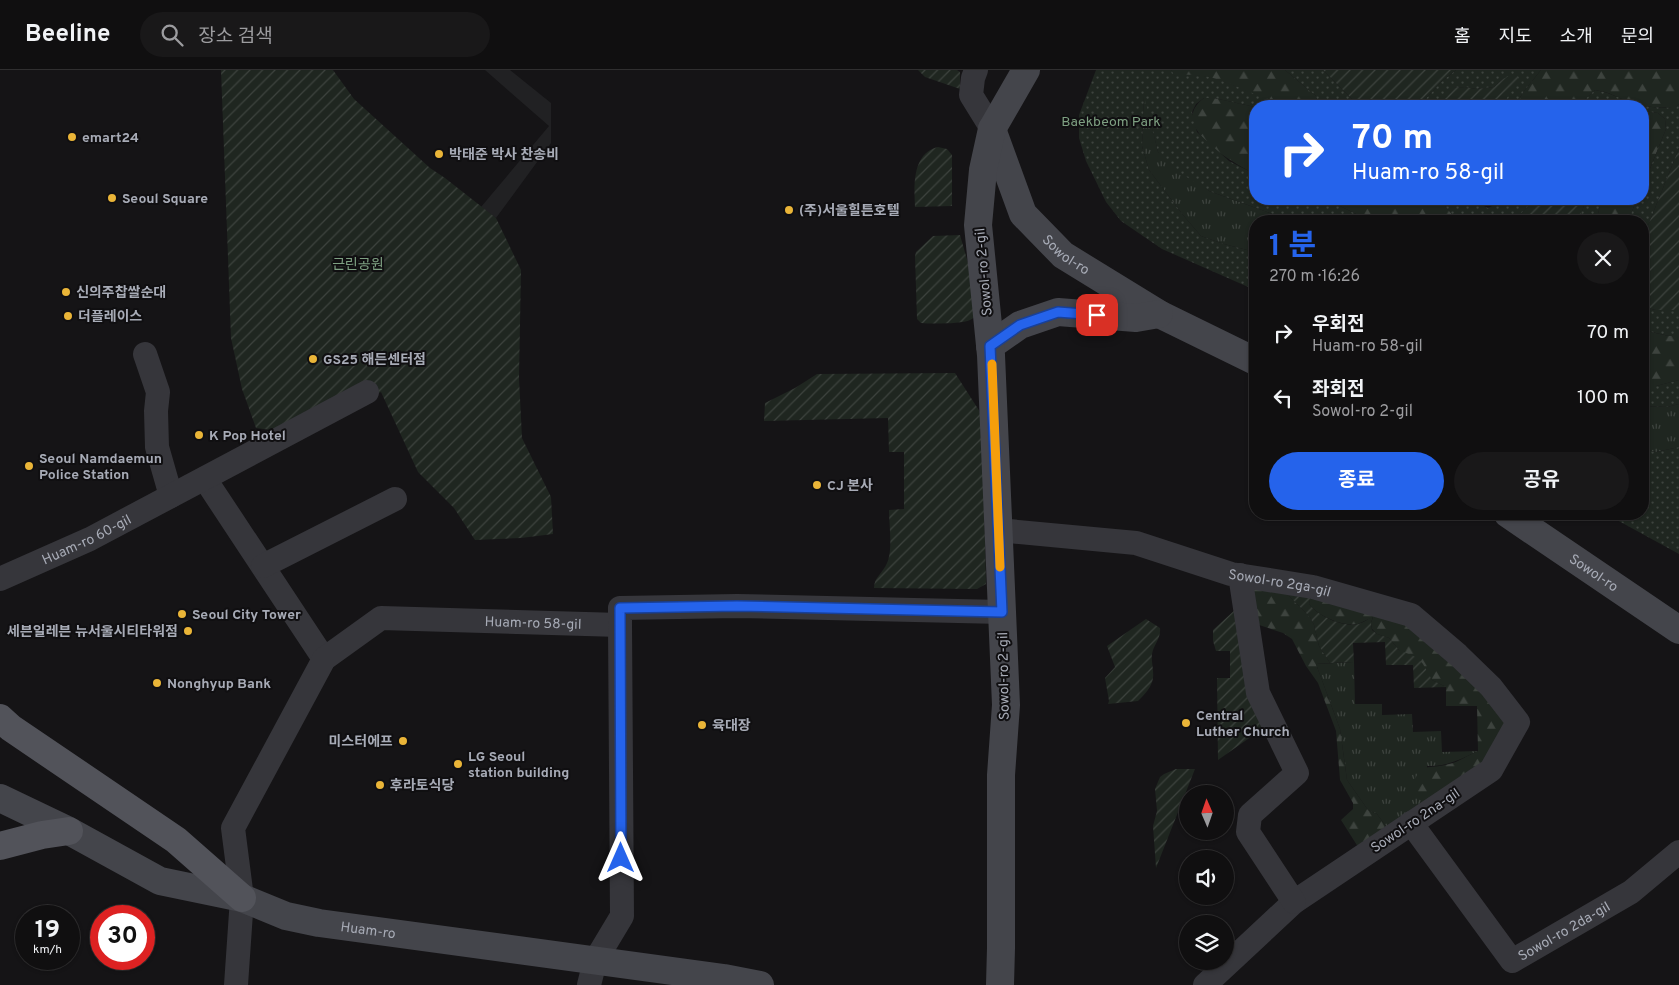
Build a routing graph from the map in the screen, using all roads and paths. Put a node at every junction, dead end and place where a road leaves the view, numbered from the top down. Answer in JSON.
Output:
{"nodes":[{"id":1,"x":976,"y":70,"type":"edge"},
{"id":2,"x":1026,"y":70,"type":"edge"},
{"id":3,"x":992,"y":129,"type":"junction"},
{"id":4,"x":1159,"y":314,"type":"junction"},
{"id":5,"x":990,"y":346,"type":"junction"},
{"id":6,"x":145,"y":354,"type":"dead end"},
{"id":7,"x":1249,"y":358,"type":"edge"},
{"id":8,"x":367,"y":392,"type":"dead end"},
{"id":9,"x":205,"y":479,"type":"junction"},
{"id":10,"x":171,"y":496,"type":"junction"},
{"id":11,"x":395,"y":498,"type":"dead end"},
{"id":12,"x":1517,"y":520,"type":"edge"},
{"id":13,"x":998,"y":530,"type":"junction"},
{"id":14,"x":263,"y":566,"type":"junction"},
{"id":15,"x":1240,"y":575,"type":"junction"},
{"id":16,"x":0,"y":579,"type":"edge"},
{"id":17,"x":1002,"y":612,"type":"junction"},
{"id":18,"x":620,"y":625,"type":"junction"},
{"id":19,"x":1679,"y":630,"type":"edge"},
{"id":20,"x":324,"y":658,"type":"junction"},
{"id":21,"x":0,"y":718,"type":"edge"},
{"id":22,"x":1518,"y":722,"type":"joint"},
{"id":23,"x":0,"y":798,"type":"edge"},
{"id":24,"x":1411,"y":822,"type":"junction"},
{"id":25,"x":70,"y":831,"type":"junction"},
{"id":26,"x":0,"y":846,"type":"edge"},
{"id":27,"x":1679,"y":852,"type":"edge"},
{"id":28,"x":242,"y":898,"type":"junction"},
{"id":29,"x":1294,"y":902,"type":"junction"},
{"id":30,"x":592,"y":973,"type":"edge"},
{"id":31,"x":236,"y":985,"type":"edge"},
{"id":32,"x":760,"y":985,"type":"edge"},
{"id":33,"x":1000,"y":985,"type":"edge"},
{"id":34,"x":1205,"y":985,"type":"edge"}],
"edges":[{"from":1,"to":3,"type":"street"},
{"from":2,"to":3,"type":"main road"},
{"from":3,"to":4,"type":"main road","name":"Sowol-ro"},
{"from":3,"to":5,"type":"main road","name":"Sowol-ro 2-gil"},
{"from":4,"to":5,"type":"main road"},
{"from":4,"to":7,"type":"main road","name":"Sowol-ro"},
{"from":5,"to":13,"type":"main road","name":"Sowol-ro 2-gil"},
{"from":6,"to":10,"type":"street"},
{"from":8,"to":9,"type":"street","name":"Huam-ro 60-gil"},
{"from":9,"to":10,"type":"street","name":"Huam-ro 60-gil"},
{"from":9,"to":14,"type":"street"},
{"from":10,"to":16,"type":"street","name":"Huam-ro 60-gil"},
{"from":11,"to":14,"type":"street"},
{"from":12,"to":19,"type":"main road","name":"Sowol-ro"},
{"from":13,"to":15,"type":"street","name":"Sowol-ro 2ga-gil"},
{"from":13,"to":17,"type":"main road","name":"Sowol-ro 2-gil"},
{"from":14,"to":20,"type":"street"},
{"from":15,"to":22,"type":"street","name":"Sowol-ro 2ga-gil"},
{"from":15,"to":29,"type":"street"},
{"from":17,"to":18,"type":"street"},
{"from":17,"to":33,"type":"main road","name":"Sowol-ro 2-gil"},
{"from":18,"to":20,"type":"street","name":"Huam-ro 58-gil"},
{"from":18,"to":30,"type":"street"},
{"from":20,"to":28,"type":"street","name":"Huam-ro 58-gil"},
{"from":21,"to":28,"type":"main road"},
{"from":22,"to":24,"type":"street","name":"Sowol-ro 2na-gil"},
{"from":23,"to":25,"type":"main road","name":"Huam-ro"},
{"from":24,"to":27,"type":"street","name":"Sowol-ro 2da-gil"},
{"from":24,"to":29,"type":"street","name":"Sowol-ro 2na-gil"},
{"from":25,"to":26,"type":"main road"},
{"from":25,"to":28,"type":"main road","name":"Huam-ro"},
{"from":28,"to":30,"type":"main road","name":"Huam-ro"},
{"from":28,"to":31,"type":"street","name":"Huam-ro 58-gil"},
{"from":29,"to":34,"type":"street","name":"Sowol-ro 2na-gil"},
{"from":30,"to":32,"type":"main road","name":"Huam-ro"}]}
